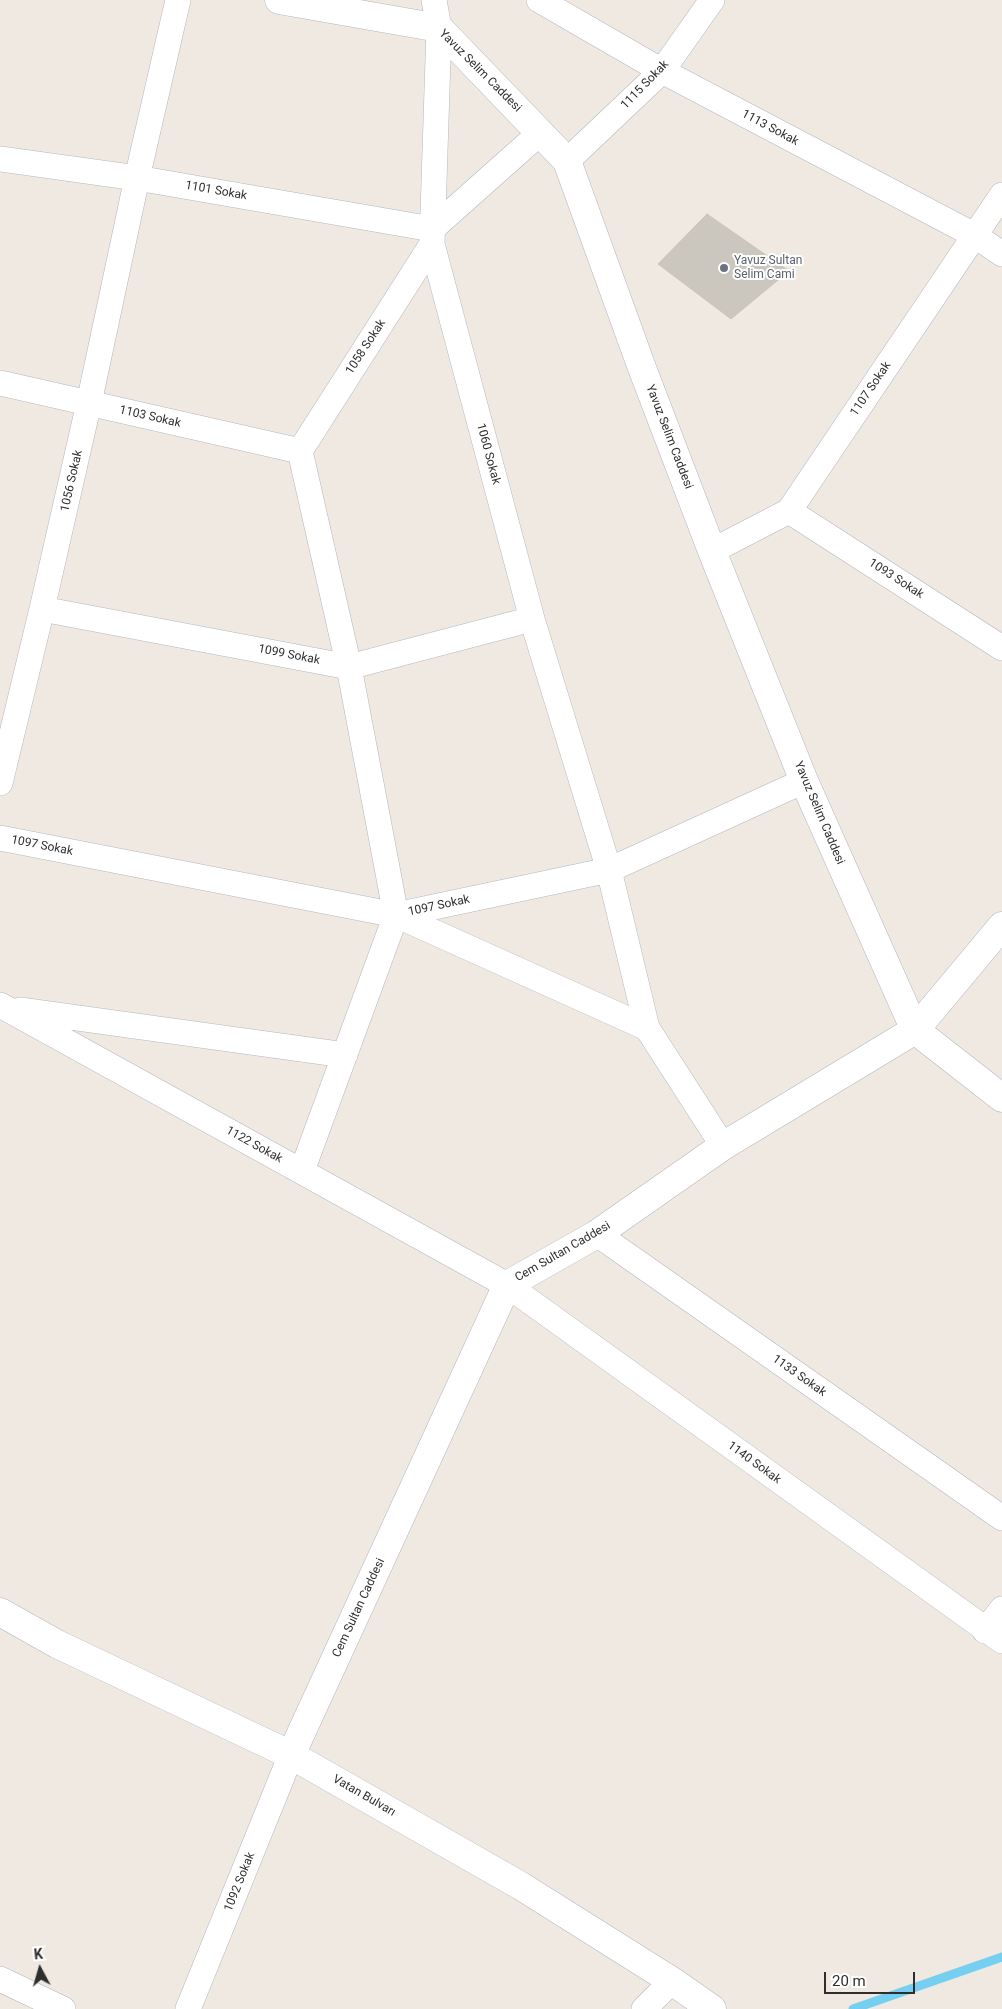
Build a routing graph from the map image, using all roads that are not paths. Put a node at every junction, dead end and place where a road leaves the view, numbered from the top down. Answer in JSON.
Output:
{"nodes":[{"id":1,"x":178,"y":0,"type":"edge"},
{"id":2,"x":278,"y":0,"type":"edge"},
{"id":3,"x":434,"y":0,"type":"edge"},
{"id":4,"x":539,"y":0,"type":"edge"},
{"id":5,"x":712,"y":0,"type":"edge"},
{"id":6,"x":439,"y":28,"type":"junction"},
{"id":7,"x":662,"y":71,"type":"junction"},
{"id":8,"x":540,"y":132,"type":"junction"},
{"id":9,"x":0,"y":159,"type":"edge"},
{"id":10,"x":567,"y":161,"type":"junction"},
{"id":11,"x":137,"y":178,"type":"junction"},
{"id":12,"x":1002,"y":195,"type":"edge"},
{"id":13,"x":974,"y":235,"type":"junction"},
{"id":14,"x":432,"y":236,"type":"junction"},
{"id":15,"x":1002,"y":254,"type":"edge"},
{"id":16,"x":0,"y":383,"type":"edge"},
{"id":17,"x":89,"y":403,"type":"junction"},
{"id":18,"x":300,"y":451,"type":"junction"},
{"id":19,"x":789,"y":510,"type":"junction"},
{"id":20,"x":712,"y":551,"type":"junction"},
{"id":21,"x":42,"y":610,"type":"junction"},
{"id":22,"x":532,"y":619,"type":"junction"},
{"id":23,"x":1002,"y":648,"type":"edge"},
{"id":24,"x":349,"y":667,"type":"junction"},
{"id":25,"x":11,"y":691,"type":"edge"},
{"id":26,"x":804,"y":781,"type":"junction"},
{"id":27,"x":0,"y":783,"type":"edge"},
{"id":28,"x":0,"y":838,"type":"edge"},
{"id":29,"x":609,"y":870,"type":"junction"},
{"id":30,"x":396,"y":916,"type":"junction"},
{"id":31,"x":1002,"y":926,"type":"edge"},
{"id":32,"x":3,"y":1007,"type":"edge"},
{"id":33,"x":647,"y":1028,"type":"junction"},
{"id":34,"x":915,"y":1030,"type":"junction"},
{"id":35,"x":345,"y":1055,"type":"junction"},
{"id":36,"x":1002,"y":1098,"type":"edge"},
{"id":37,"x":723,"y":1146,"type":"junction"},
{"id":38,"x":302,"y":1171,"type":"junction"},
{"id":39,"x":597,"y":1234,"type":"junction"},
{"id":40,"x":507,"y":1285,"type":"junction"},
{"id":41,"x":1002,"y":1518,"type":"edge"},
{"id":42,"x":1002,"y":1609,"type":"edge"},
{"id":43,"x":0,"y":1612,"type":"edge"},
{"id":44,"x":994,"y":1636,"type":"edge"},
{"id":45,"x":291,"y":1755,"type":"junction"},
{"id":46,"x":0,"y":1979,"type":"edge"},
{"id":47,"x":672,"y":1981,"type":"junction"},
{"id":48,"x":63,"y":2009,"type":"edge"},
{"id":49,"x":188,"y":2009,"type":"edge"},
{"id":50,"x":644,"y":2009,"type":"edge"},
{"id":51,"x":712,"y":2009,"type":"edge"}],
"edges":[{"from":1,"to":11,"type":"street","name":"1056 Sokak"},
{"from":2,"to":6,"type":"street","name":"Yavuz Selim Caddesi"},
{"from":3,"to":6,"type":"street","name":"1060 Sokak"},
{"from":4,"to":7,"type":"street","name":"1113 Sokak"},
{"from":5,"to":7,"type":"street","name":"1115 Sokak"},
{"from":6,"to":8,"type":"street","name":"Yavuz Selim Caddesi"},
{"from":6,"to":14,"type":"street","name":"1060 Sokak"},
{"from":7,"to":10,"type":"street","name":"1115 Sokak"},
{"from":7,"to":13,"type":"street","name":"1113 Sokak"},
{"from":8,"to":10,"type":"street","name":"Yavuz Selim Caddesi"},
{"from":8,"to":14,"type":"street"},
{"from":9,"to":11,"type":"street","name":"1101 Sokak"},
{"from":10,"to":20,"type":"street","name":"Yavuz Selim Caddesi"},
{"from":11,"to":14,"type":"street","name":"1101 Sokak"},
{"from":11,"to":17,"type":"street","name":"1056 Sokak"},
{"from":12,"to":13,"type":"street","name":"1107 Sokak"},
{"from":13,"to":15,"type":"street","name":"1113 Sokak"},
{"from":13,"to":19,"type":"street","name":"1107 Sokak"},
{"from":14,"to":18,"type":"street","name":"1058 Sokak"},
{"from":14,"to":22,"type":"street","name":"1060 Sokak"},
{"from":16,"to":17,"type":"street","name":"1103 Sokak"},
{"from":17,"to":18,"type":"street","name":"1103 Sokak"},
{"from":17,"to":21,"type":"street","name":"1056 Sokak"},
{"from":18,"to":24,"type":"street"},
{"from":19,"to":20,"type":"street","name":"1107 Sokak"},
{"from":19,"to":23,"type":"street","name":"1093 Sokak"},
{"from":20,"to":26,"type":"street","name":"Yavuz Selim Caddesi"},
{"from":21,"to":24,"type":"street","name":"1099 Sokak"},
{"from":21,"to":25,"type":"street","name":"1056 Sokak"},
{"from":22,"to":24,"type":"street","name":"1099 Sokak"},
{"from":22,"to":29,"type":"street","name":"1060 Sokak"},
{"from":24,"to":30,"type":"street"},
{"from":25,"to":27,"type":"street","name":"1056 Sokak"},
{"from":26,"to":29,"type":"street","name":"1097 Sokak"},
{"from":26,"to":34,"type":"street","name":"Yavuz Selim Caddesi"},
{"from":28,"to":30,"type":"street","name":"1097 Sokak"},
{"from":29,"to":30,"type":"street","name":"1097 Sokak"},
{"from":29,"to":33,"type":"street","name":"1060 Sokak"},
{"from":30,"to":33,"type":"street"},
{"from":30,"to":35,"type":"street"},
{"from":31,"to":34,"type":"street","name":"Cem Sultan Caddesi"},
{"from":32,"to":35,"type":"street"},
{"from":32,"to":38,"type":"street","name":"1122 Sokak"},
{"from":33,"to":37,"type":"street"},
{"from":34,"to":36,"type":"street"},
{"from":34,"to":37,"type":"street","name":"Cem Sultan Caddesi"},
{"from":35,"to":38,"type":"street"},
{"from":37,"to":39,"type":"street","name":"Cem Sultan Caddesi"},
{"from":38,"to":40,"type":"street","name":"1122 Sokak"},
{"from":39,"to":40,"type":"street","name":"Cem Sultan Caddesi"},
{"from":39,"to":41,"type":"street","name":"1133 Sokak"},
{"from":40,"to":44,"type":"street","name":"1140 Sokak"},
{"from":40,"to":45,"type":"street","name":"Cem Sultan Caddesi"},
{"from":42,"to":44,"type":"street"},
{"from":43,"to":45,"type":"street","name":"Vatan Bulvarı"},
{"from":45,"to":47,"type":"street","name":"Vatan Bulvarı"},
{"from":45,"to":49,"type":"street","name":"1092 Sokak"},
{"from":46,"to":48,"type":"street"},
{"from":47,"to":50,"type":"street"},
{"from":47,"to":51,"type":"street","name":"Vatan Bulvarı"}]}
